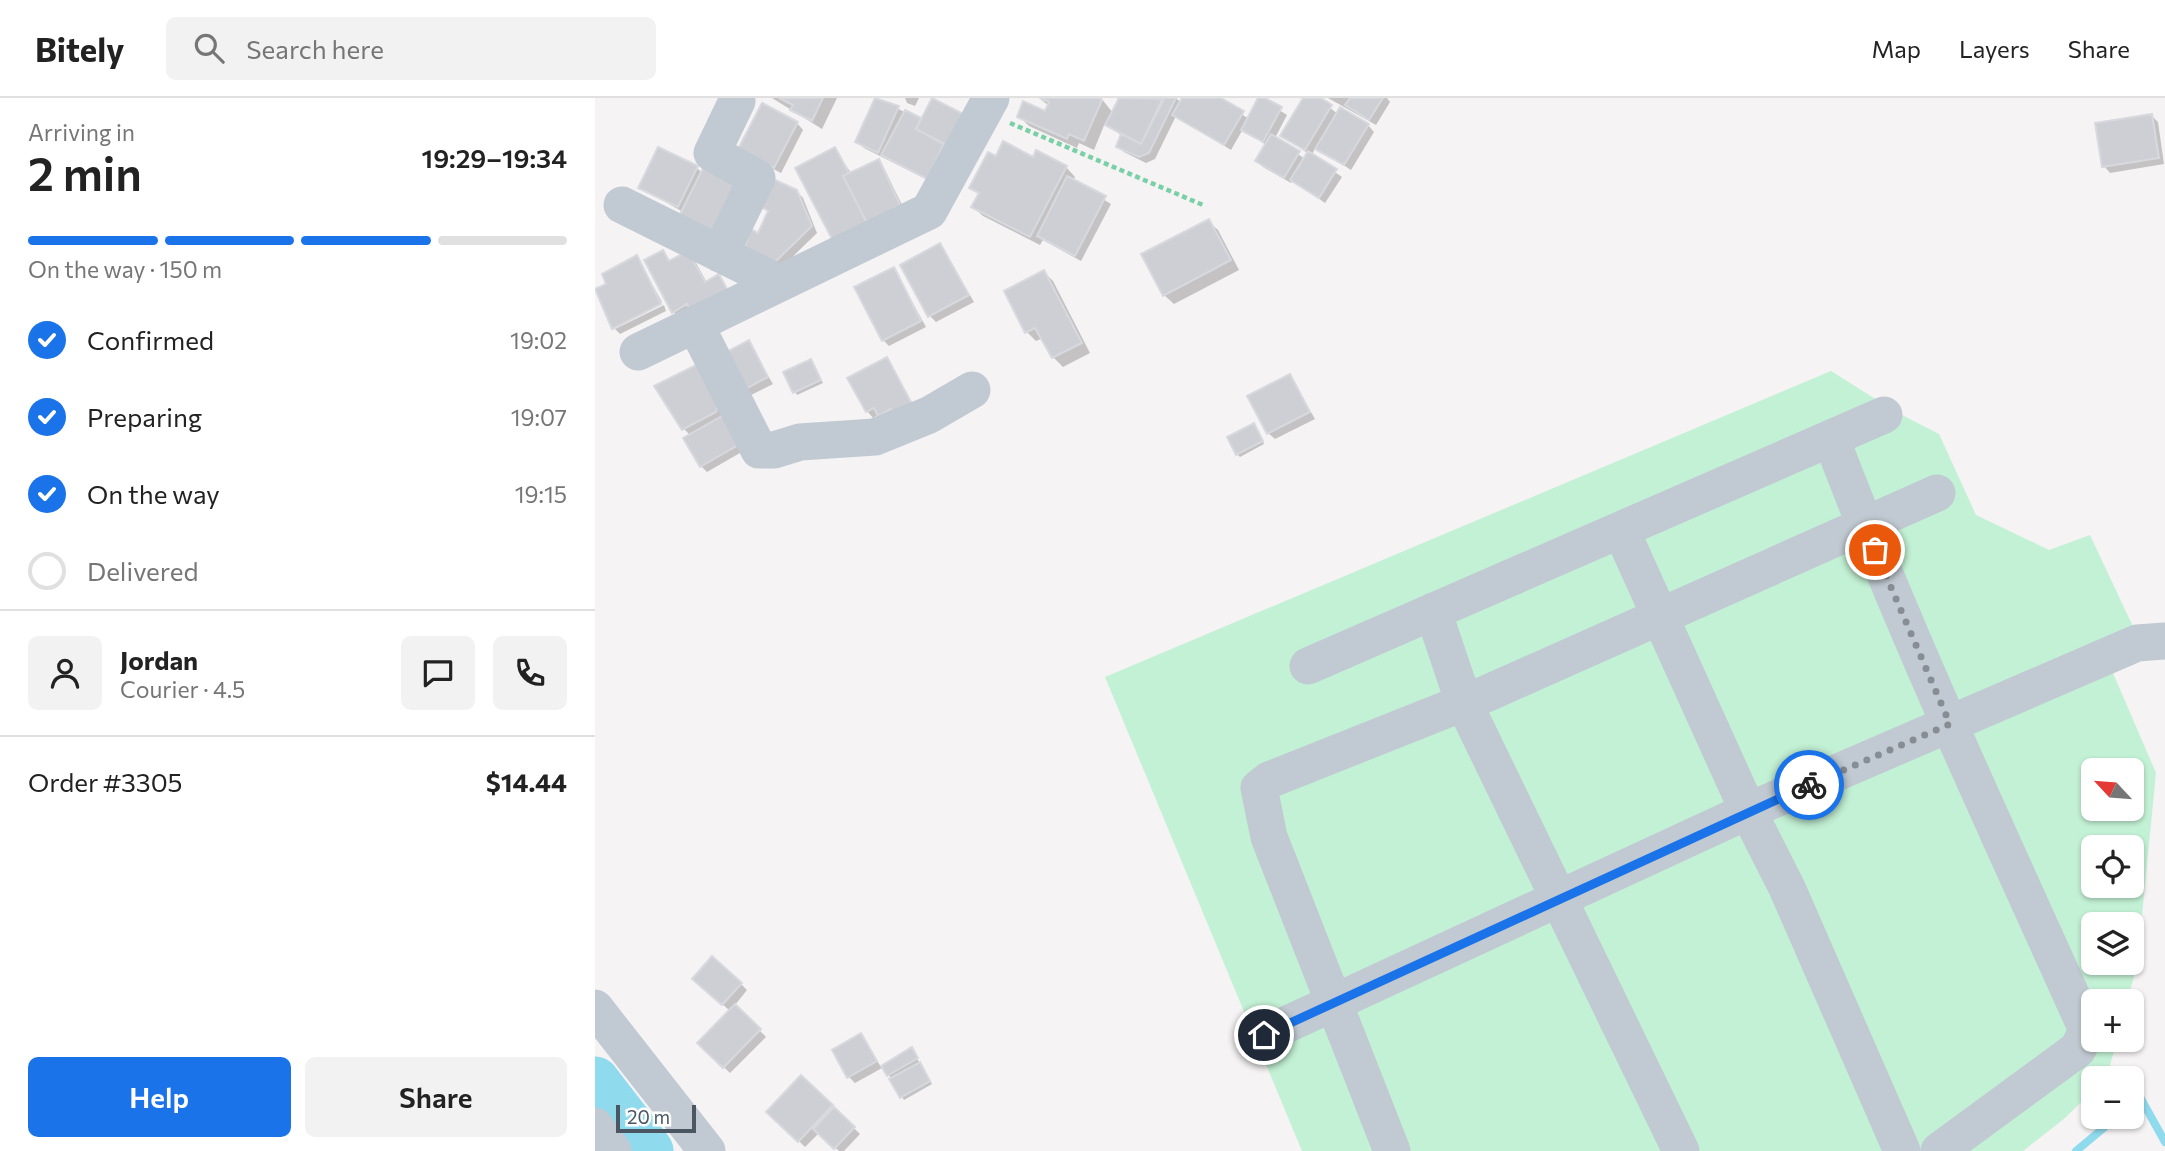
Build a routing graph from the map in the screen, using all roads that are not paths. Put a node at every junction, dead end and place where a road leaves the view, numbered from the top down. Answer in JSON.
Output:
{"nodes":[{"id":1,"x":737,"y":101,"type":"dead end"},
{"id":2,"x":987,"y":105,"type":"edge"},
{"id":3,"x":622,"y":205,"type":"dead end"},
{"id":4,"x":719,"y":254,"type":"junction"},
{"id":5,"x":779,"y":284,"type":"junction"},
{"id":6,"x":695,"y":324,"type":"junction"},
{"id":7,"x":638,"y":352,"type":"dead end"},
{"id":8,"x":972,"y":390,"type":"dead end"},
{"id":9,"x":1884,"y":415,"type":"dead end"},
{"id":10,"x":1831,"y":438,"type":"junction"},
{"id":11,"x":1937,"y":493,"type":"dead end"},
{"id":12,"x":1864,"y":526,"type":"junction"},
{"id":13,"x":1621,"y":530,"type":"junction"},
{"id":14,"x":1433,"y":611,"type":"junction"},
{"id":15,"x":1659,"y":616,"type":"junction"},
{"id":16,"x":2165,"y":640,"type":"edge"},
{"id":17,"x":1308,"y":666,"type":"dead end"},
{"id":18,"x":1464,"y":703,"type":"junction"},
{"id":19,"x":1950,"y":724,"type":"junction"},
{"id":20,"x":1748,"y":811,"type":"junction"},
{"id":21,"x":1559,"y":899,"type":"junction"},
{"id":22,"x":1334,"y":1003,"type":"junction"},
{"id":23,"x":595,"y":1007,"type":"edge"},
{"id":24,"x":1264,"y":1035,"type":"dead end"},
{"id":25,"x":595,"y":1126,"type":"edge"},
{"id":26,"x":614,"y":1151,"type":"edge"},
{"id":27,"x":706,"y":1151,"type":"edge"},
{"id":28,"x":1392,"y":1151,"type":"edge"},
{"id":29,"x":1681,"y":1151,"type":"edge"},
{"id":30,"x":1902,"y":1151,"type":"edge"},
{"id":31,"x":1939,"y":1151,"type":"edge"}],
"edges":[{"from":1,"to":4,"type":"street"},
{"from":2,"to":5,"type":"street"},
{"from":3,"to":4,"type":"street"},
{"from":4,"to":5,"type":"street"},
{"from":5,"to":6,"type":"street"},
{"from":6,"to":7,"type":"street"},
{"from":6,"to":8,"type":"street"},
{"from":9,"to":10,"type":"street"},
{"from":10,"to":12,"type":"street"},
{"from":10,"to":13,"type":"street"},
{"from":11,"to":12,"type":"street"},
{"from":12,"to":15,"type":"street"},
{"from":12,"to":19,"type":"street"},
{"from":13,"to":14,"type":"street"},
{"from":13,"to":15,"type":"street"},
{"from":14,"to":17,"type":"street"},
{"from":14,"to":18,"type":"street"},
{"from":15,"to":18,"type":"street"},
{"from":15,"to":20,"type":"street"},
{"from":16,"to":19,"type":"street"},
{"from":18,"to":21,"type":"street"},
{"from":18,"to":22,"type":"street"},
{"from":19,"to":20,"type":"street"},
{"from":19,"to":31,"type":"street"},
{"from":20,"to":21,"type":"street"},
{"from":20,"to":30,"type":"street"},
{"from":21,"to":22,"type":"street"},
{"from":21,"to":29,"type":"street"},
{"from":22,"to":24,"type":"street"},
{"from":22,"to":28,"type":"street"},
{"from":23,"to":27,"type":"street"},
{"from":25,"to":26,"type":"street"}]}
